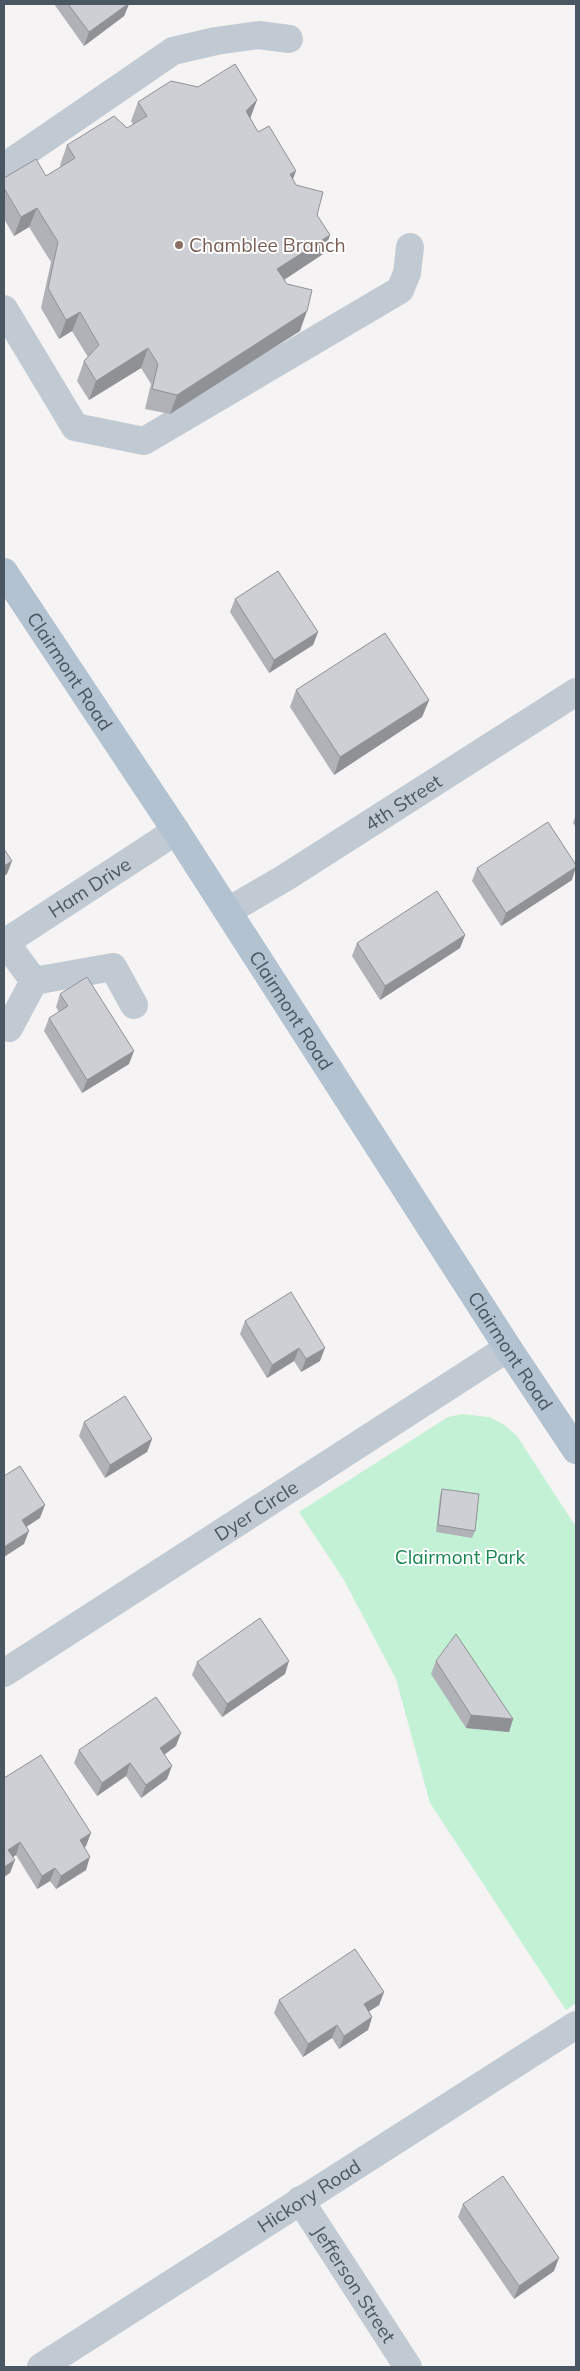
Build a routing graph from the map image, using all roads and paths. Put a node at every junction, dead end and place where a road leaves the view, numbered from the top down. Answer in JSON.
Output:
{"nodes":[{"id":1,"x":289,"y":39,"type":"dead end"},
{"id":2,"x":4,"y":166,"type":"edge"},
{"id":3,"x":410,"y":247,"type":"dead end"},
{"id":4,"x":4,"y":308,"type":"edge"},
{"id":5,"x":12,"y":344,"type":"edge"},
{"id":6,"x":5,"y":576,"type":"edge"},
{"id":7,"x":576,"y":692,"type":"edge"},
{"id":8,"x":176,"y":831,"type":"junction"},
{"id":9,"x":228,"y":911,"type":"junction"},
{"id":10,"x":5,"y":942,"type":"edge"},
{"id":11,"x":34,"y":981,"type":"junction"},
{"id":12,"x":134,"y":1005,"type":"dead end"},
{"id":13,"x":9,"y":1028,"type":"dead end"},
{"id":14,"x":508,"y":1348,"type":"junction"},
{"id":15,"x":576,"y":1450,"type":"edge"},
{"id":16,"x":4,"y":1673,"type":"edge"},
{"id":17,"x":576,"y":2026,"type":"edge"},
{"id":18,"x":300,"y":2200,"type":"junction"},
{"id":19,"x":40,"y":2367,"type":"edge"},
{"id":20,"x":408,"y":2367,"type":"edge"}],
"edges":[{"from":1,"to":2,"type":"street"},
{"from":3,"to":5,"type":"street"},
{"from":4,"to":5,"type":"street"},
{"from":6,"to":8,"type":"main road","name":"Clairmont Road"},
{"from":7,"to":9,"type":"street","name":"4th Street"},
{"from":8,"to":9,"type":"main road","name":"Clairmont Road"},
{"from":8,"to":10,"type":"street","name":"Ham Drive"},
{"from":9,"to":14,"type":"main road","name":"Clairmont Road"},
{"from":10,"to":11,"type":"street"},
{"from":11,"to":12,"type":"street"},
{"from":11,"to":13,"type":"street"},
{"from":14,"to":15,"type":"main road","name":"Clairmont Road"},
{"from":14,"to":16,"type":"street","name":"Dyer Circle"},
{"from":17,"to":18,"type":"street","name":"Hickory Road"},
{"from":18,"to":19,"type":"street","name":"Hickory Road"},
{"from":18,"to":20,"type":"street","name":"Jefferson Street"}]}
